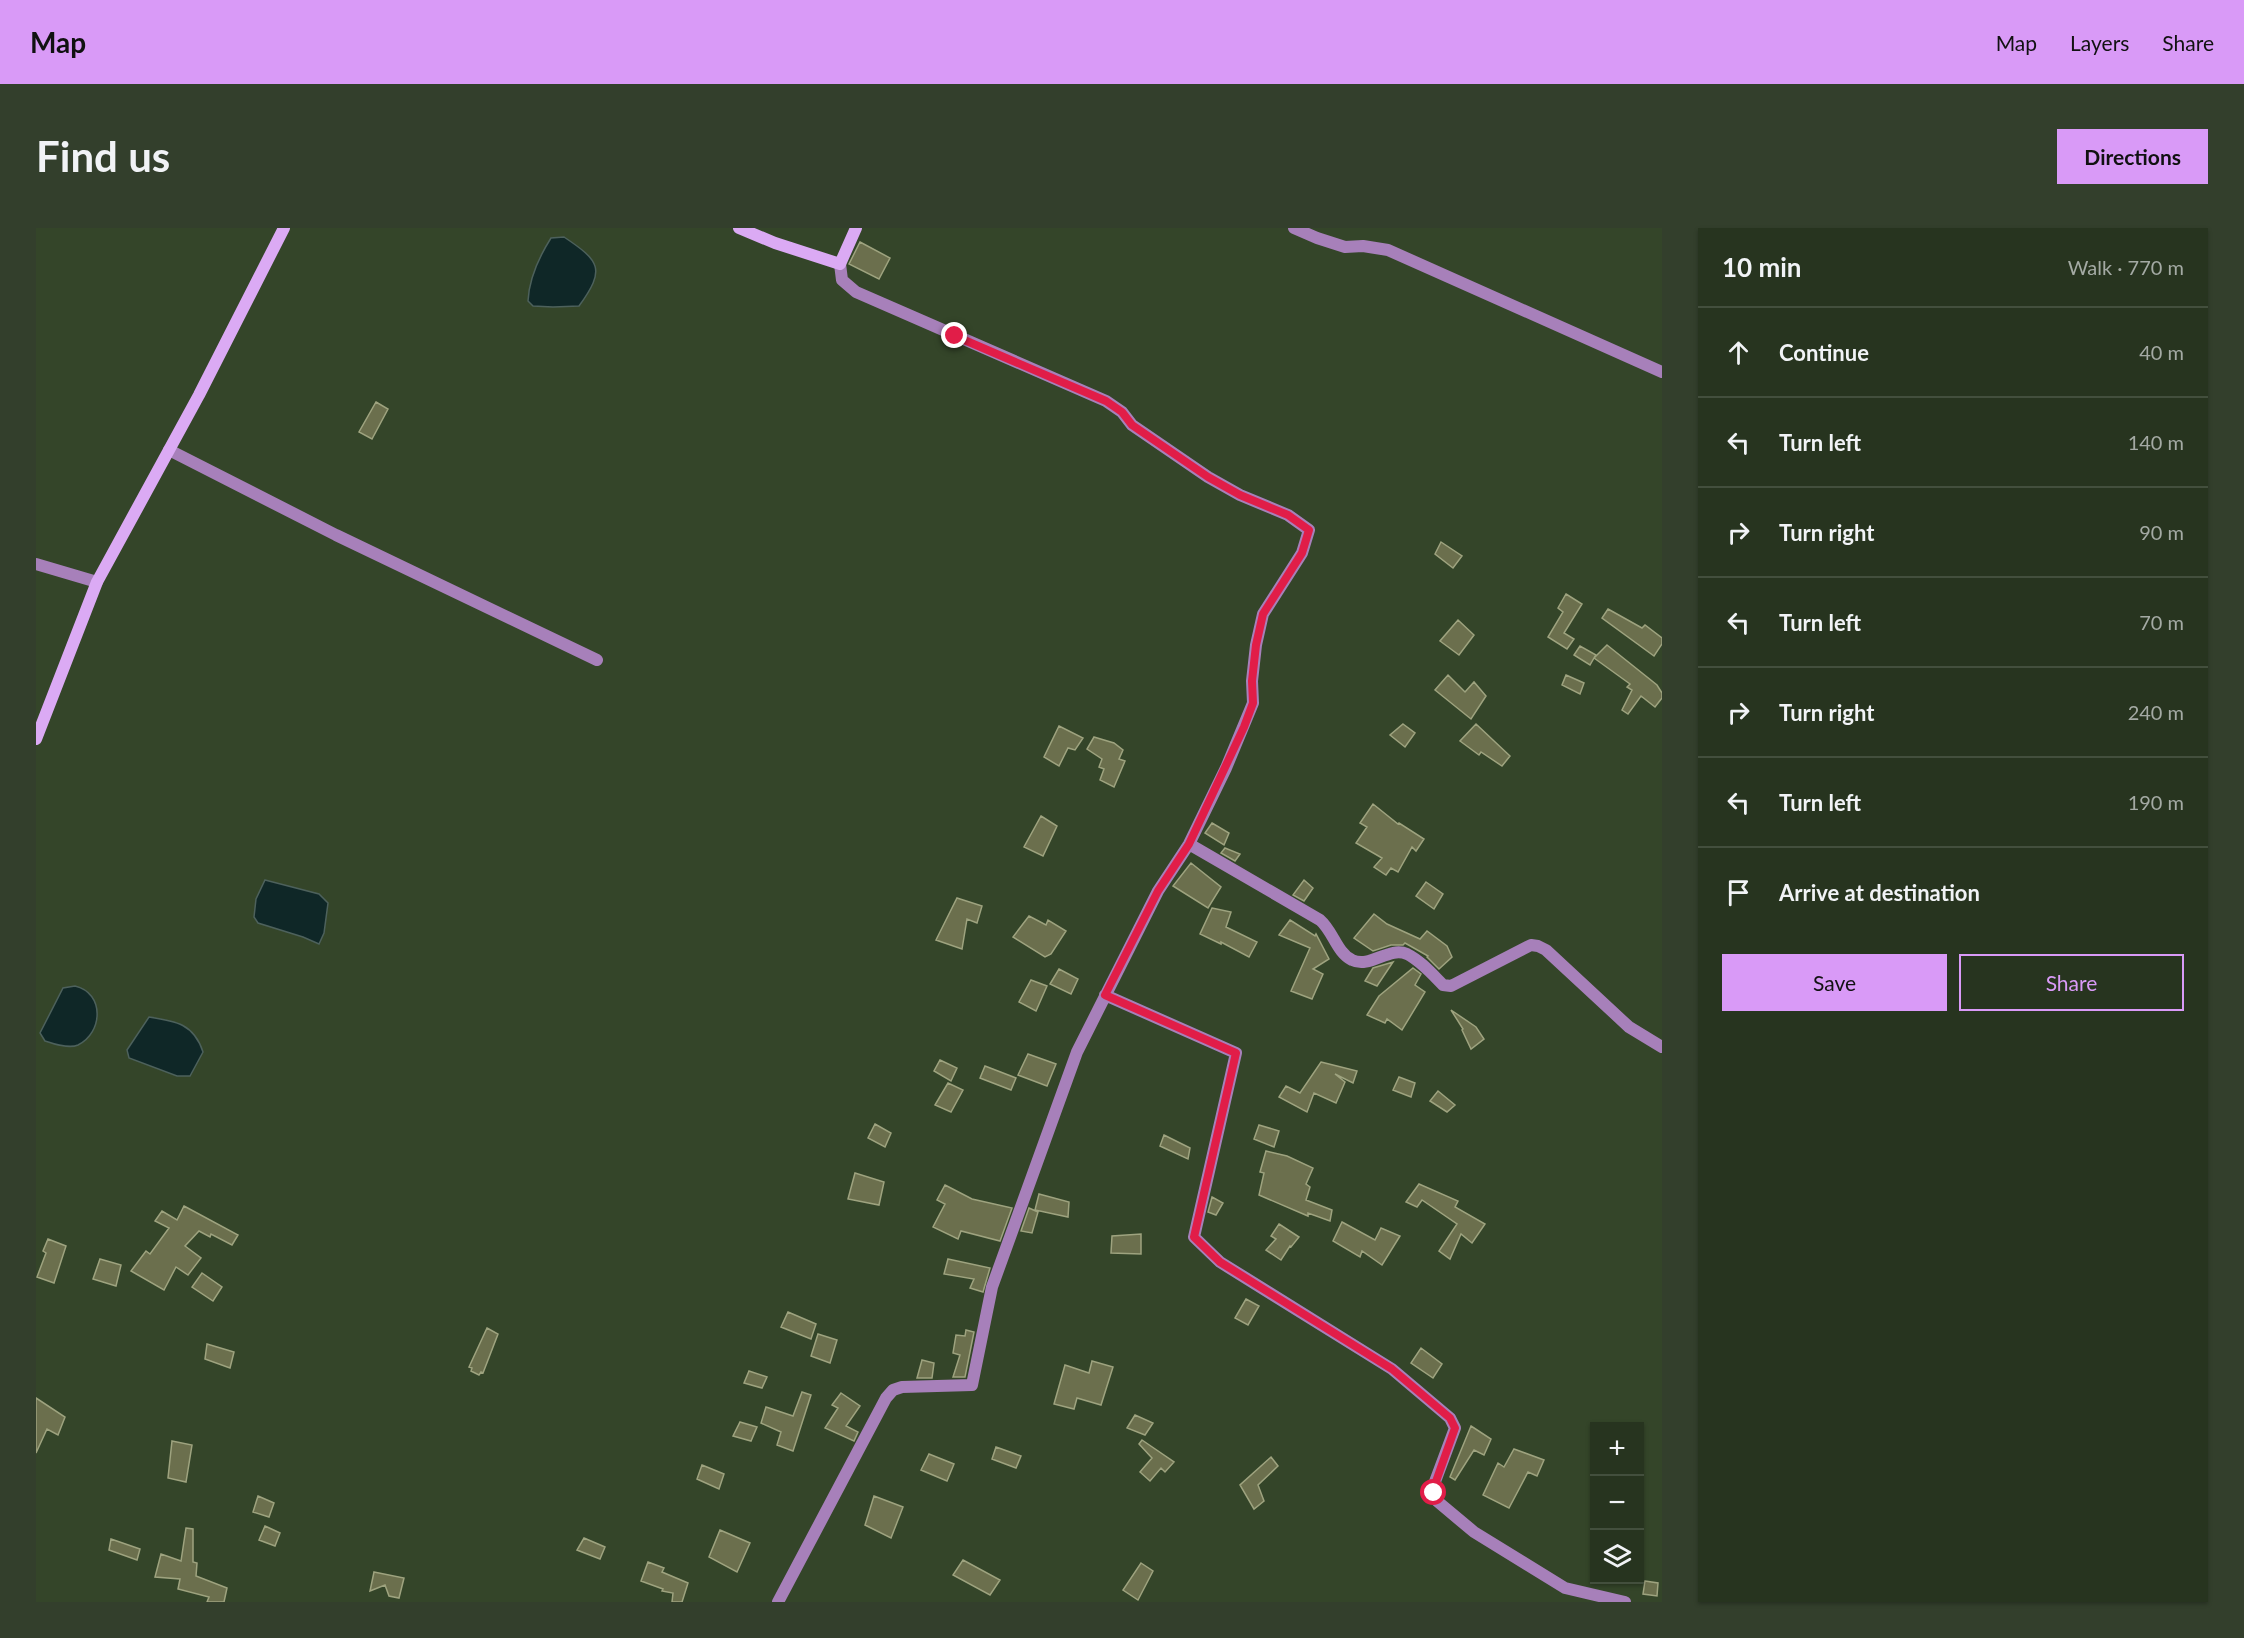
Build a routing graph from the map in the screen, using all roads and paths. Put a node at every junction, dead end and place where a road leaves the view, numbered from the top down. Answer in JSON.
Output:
{"nodes":[{"id":1,"x":284,"y":228,"type":"edge"},
{"id":2,"x":739,"y":228,"type":"edge"},
{"id":3,"x":856,"y":228,"type":"edge"},
{"id":4,"x":1294,"y":228,"type":"edge"},
{"id":5,"x":840,"y":264,"type":"junction"},
{"id":6,"x":1662,"y":372,"type":"edge"},
{"id":7,"x":169,"y":450,"type":"junction"},
{"id":8,"x":36,"y":564,"type":"edge"},
{"id":9,"x":97,"y":582,"type":"junction"},
{"id":10,"x":597,"y":660,"type":"dead end"},
{"id":11,"x":36,"y":739,"type":"edge"},
{"id":12,"x":1189,"y":844,"type":"junction"},
{"id":13,"x":1105,"y":995,"type":"junction"},
{"id":14,"x":1662,"y":1047,"type":"edge"},
{"id":15,"x":778,"y":1602,"type":"edge"},
{"id":16,"x":1625,"y":1602,"type":"edge"}],
"edges":[{"from":1,"to":7,"type":"main road"},
{"from":2,"to":5,"type":"main road"},
{"from":3,"to":5,"type":"main road"},
{"from":4,"to":6,"type":"street"},
{"from":5,"to":12,"type":"street"},
{"from":7,"to":9,"type":"main road"},
{"from":7,"to":10,"type":"street"},
{"from":8,"to":9,"type":"street"},
{"from":9,"to":11,"type":"main road"},
{"from":12,"to":13,"type":"street"},
{"from":12,"to":14,"type":"street"},
{"from":13,"to":15,"type":"street"},
{"from":13,"to":16,"type":"street"}]}
